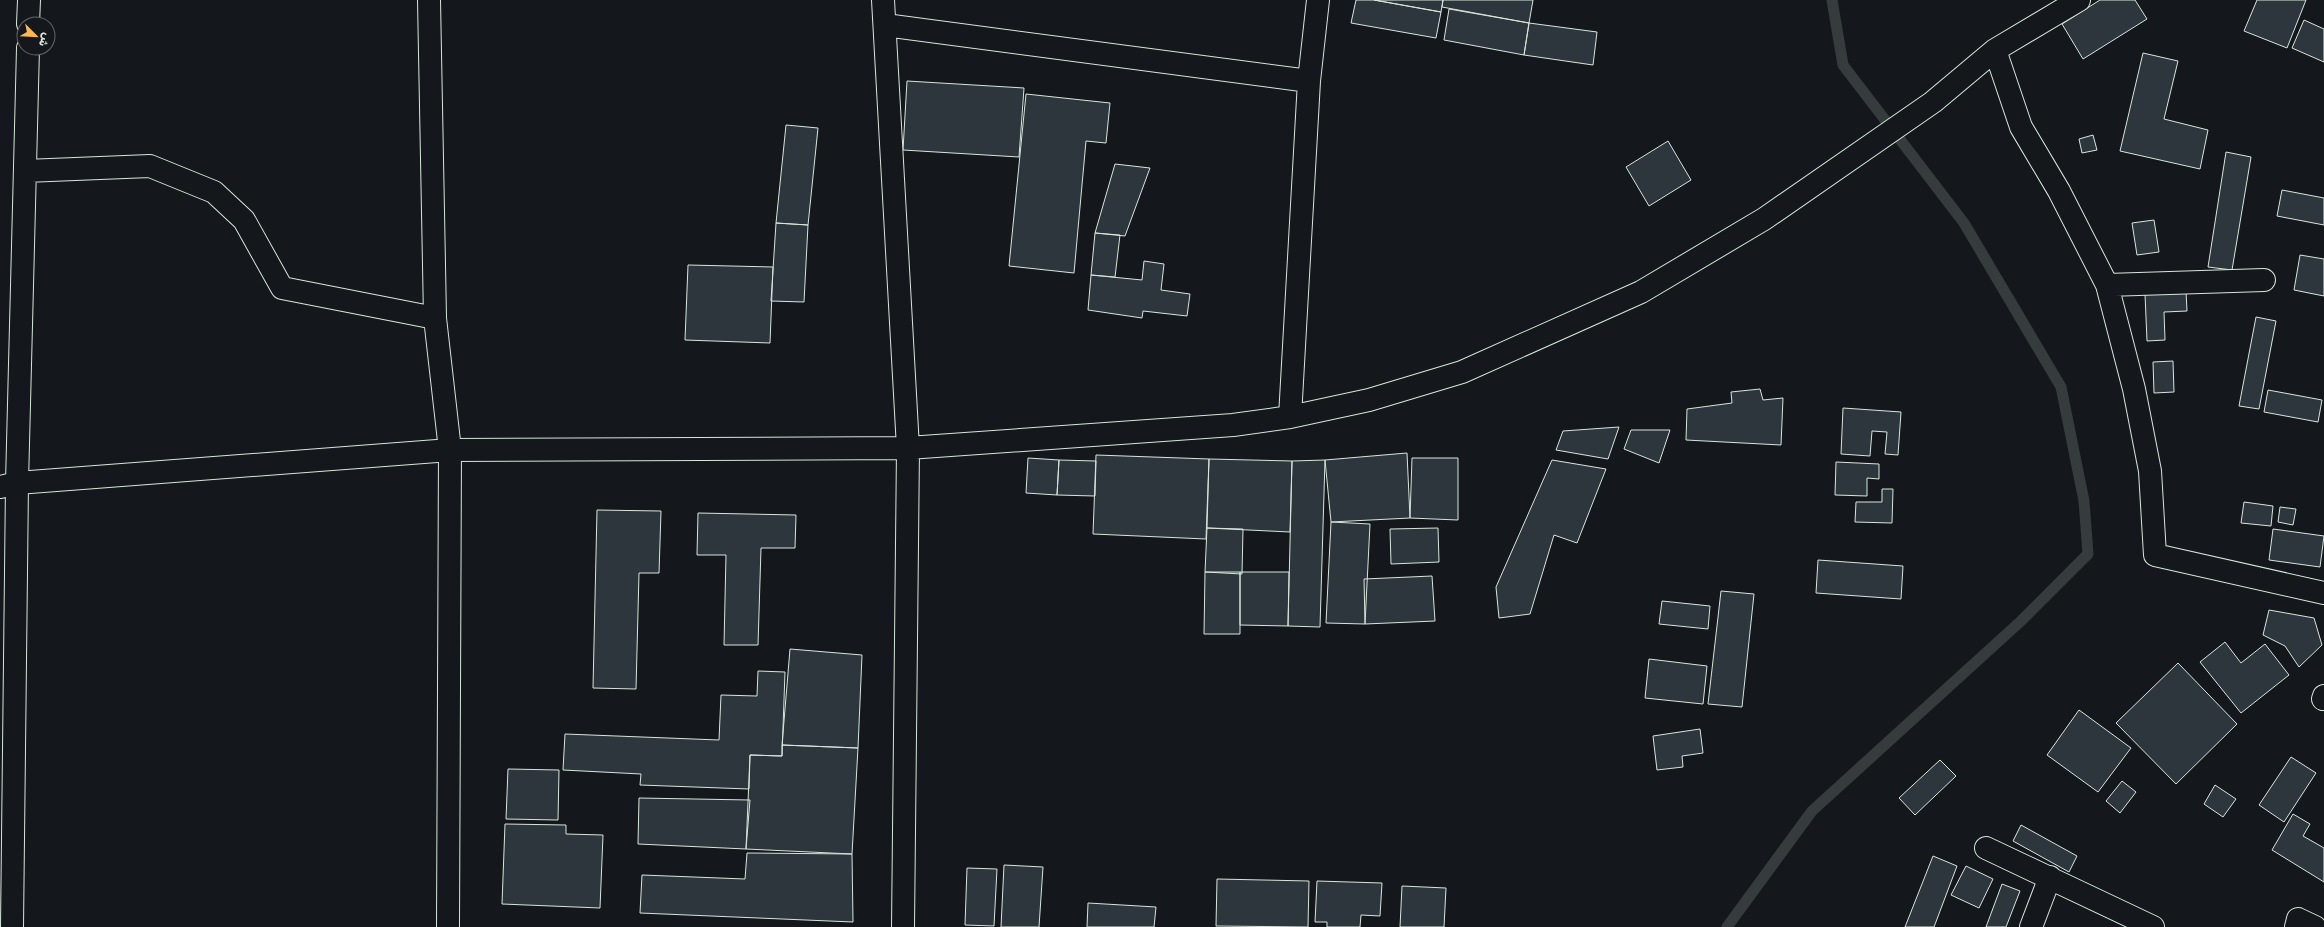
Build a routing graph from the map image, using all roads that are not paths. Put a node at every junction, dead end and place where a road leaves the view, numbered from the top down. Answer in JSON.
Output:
{"nodes":[{"id":1,"x":29,"y":0,"type":"edge"},
{"id":2,"x":429,"y":0,"type":"edge"},
{"id":3,"x":883,"y":0,"type":"edge"},
{"id":4,"x":1318,"y":0,"type":"edge"},
{"id":5,"x":2080,"y":0,"type":"edge"},
{"id":6,"x":28,"y":16,"type":"edge"},
{"id":7,"x":885,"y":25,"type":"junction"},
{"id":8,"x":1995,"y":50,"type":"junction"},
{"id":9,"x":28,"y":56,"type":"edge"},
{"id":10,"x":1309,"y":81,"type":"junction"},
{"id":11,"x":25,"y":171,"type":"junction"},
{"id":12,"x":2264,"y":280,"type":"dead end"},
{"id":13,"x":2107,"y":285,"type":"junction"},
{"id":14,"x":435,"y":318,"type":"junction"},
{"id":15,"x":1290,"y":417,"type":"junction"},
{"id":16,"x":908,"y":448,"type":"junction"},
{"id":17,"x":450,"y":450,"type":"junction"},
{"id":18,"x":8,"y":485,"type":"edge"},
{"id":19,"x":2324,"y":593,"type":"edge"},
{"id":20,"x":1986,"y":848,"type":"dead end"},
{"id":21,"x":6,"y":872,"type":"edge"},
{"id":22,"x":2050,"y":877,"type":"junction"},
{"id":23,"x":12,"y":927,"type":"edge"},
{"id":24,"x":448,"y":927,"type":"edge"},
{"id":25,"x":903,"y":927,"type":"edge"},
{"id":26,"x":2031,"y":927,"type":"edge"},
{"id":27,"x":2153,"y":927,"type":"edge"},
{"id":28,"x":2296,"y":927,"type":"edge"},
{"id":29,"x":2315,"y":927,"type":"edge"}],
"edges":[{"from":1,"to":6,"type":"street"},
{"from":2,"to":14,"type":"street"},
{"from":3,"to":7,"type":"street"},
{"from":4,"to":10,"type":"street"},
{"from":5,"to":8,"type":"street"},
{"from":7,"to":10,"type":"street"},
{"from":7,"to":16,"type":"street"},
{"from":8,"to":13,"type":"street"},
{"from":8,"to":15,"type":"street"},
{"from":9,"to":11,"type":"street"},
{"from":10,"to":15,"type":"street"},
{"from":11,"to":14,"type":"street"},
{"from":11,"to":18,"type":"street"},
{"from":12,"to":13,"type":"street"},
{"from":13,"to":19,"type":"street"},
{"from":14,"to":17,"type":"street"},
{"from":15,"to":16,"type":"street"},
{"from":16,"to":17,"type":"street"},
{"from":16,"to":25,"type":"street"},
{"from":17,"to":18,"type":"street"},
{"from":17,"to":24,"type":"street"},
{"from":18,"to":21,"type":"street"},
{"from":20,"to":22,"type":"street"},
{"from":21,"to":23,"type":"street"},
{"from":22,"to":26,"type":"street"},
{"from":22,"to":27,"type":"street"},
{"from":28,"to":29,"type":"street"}]}
